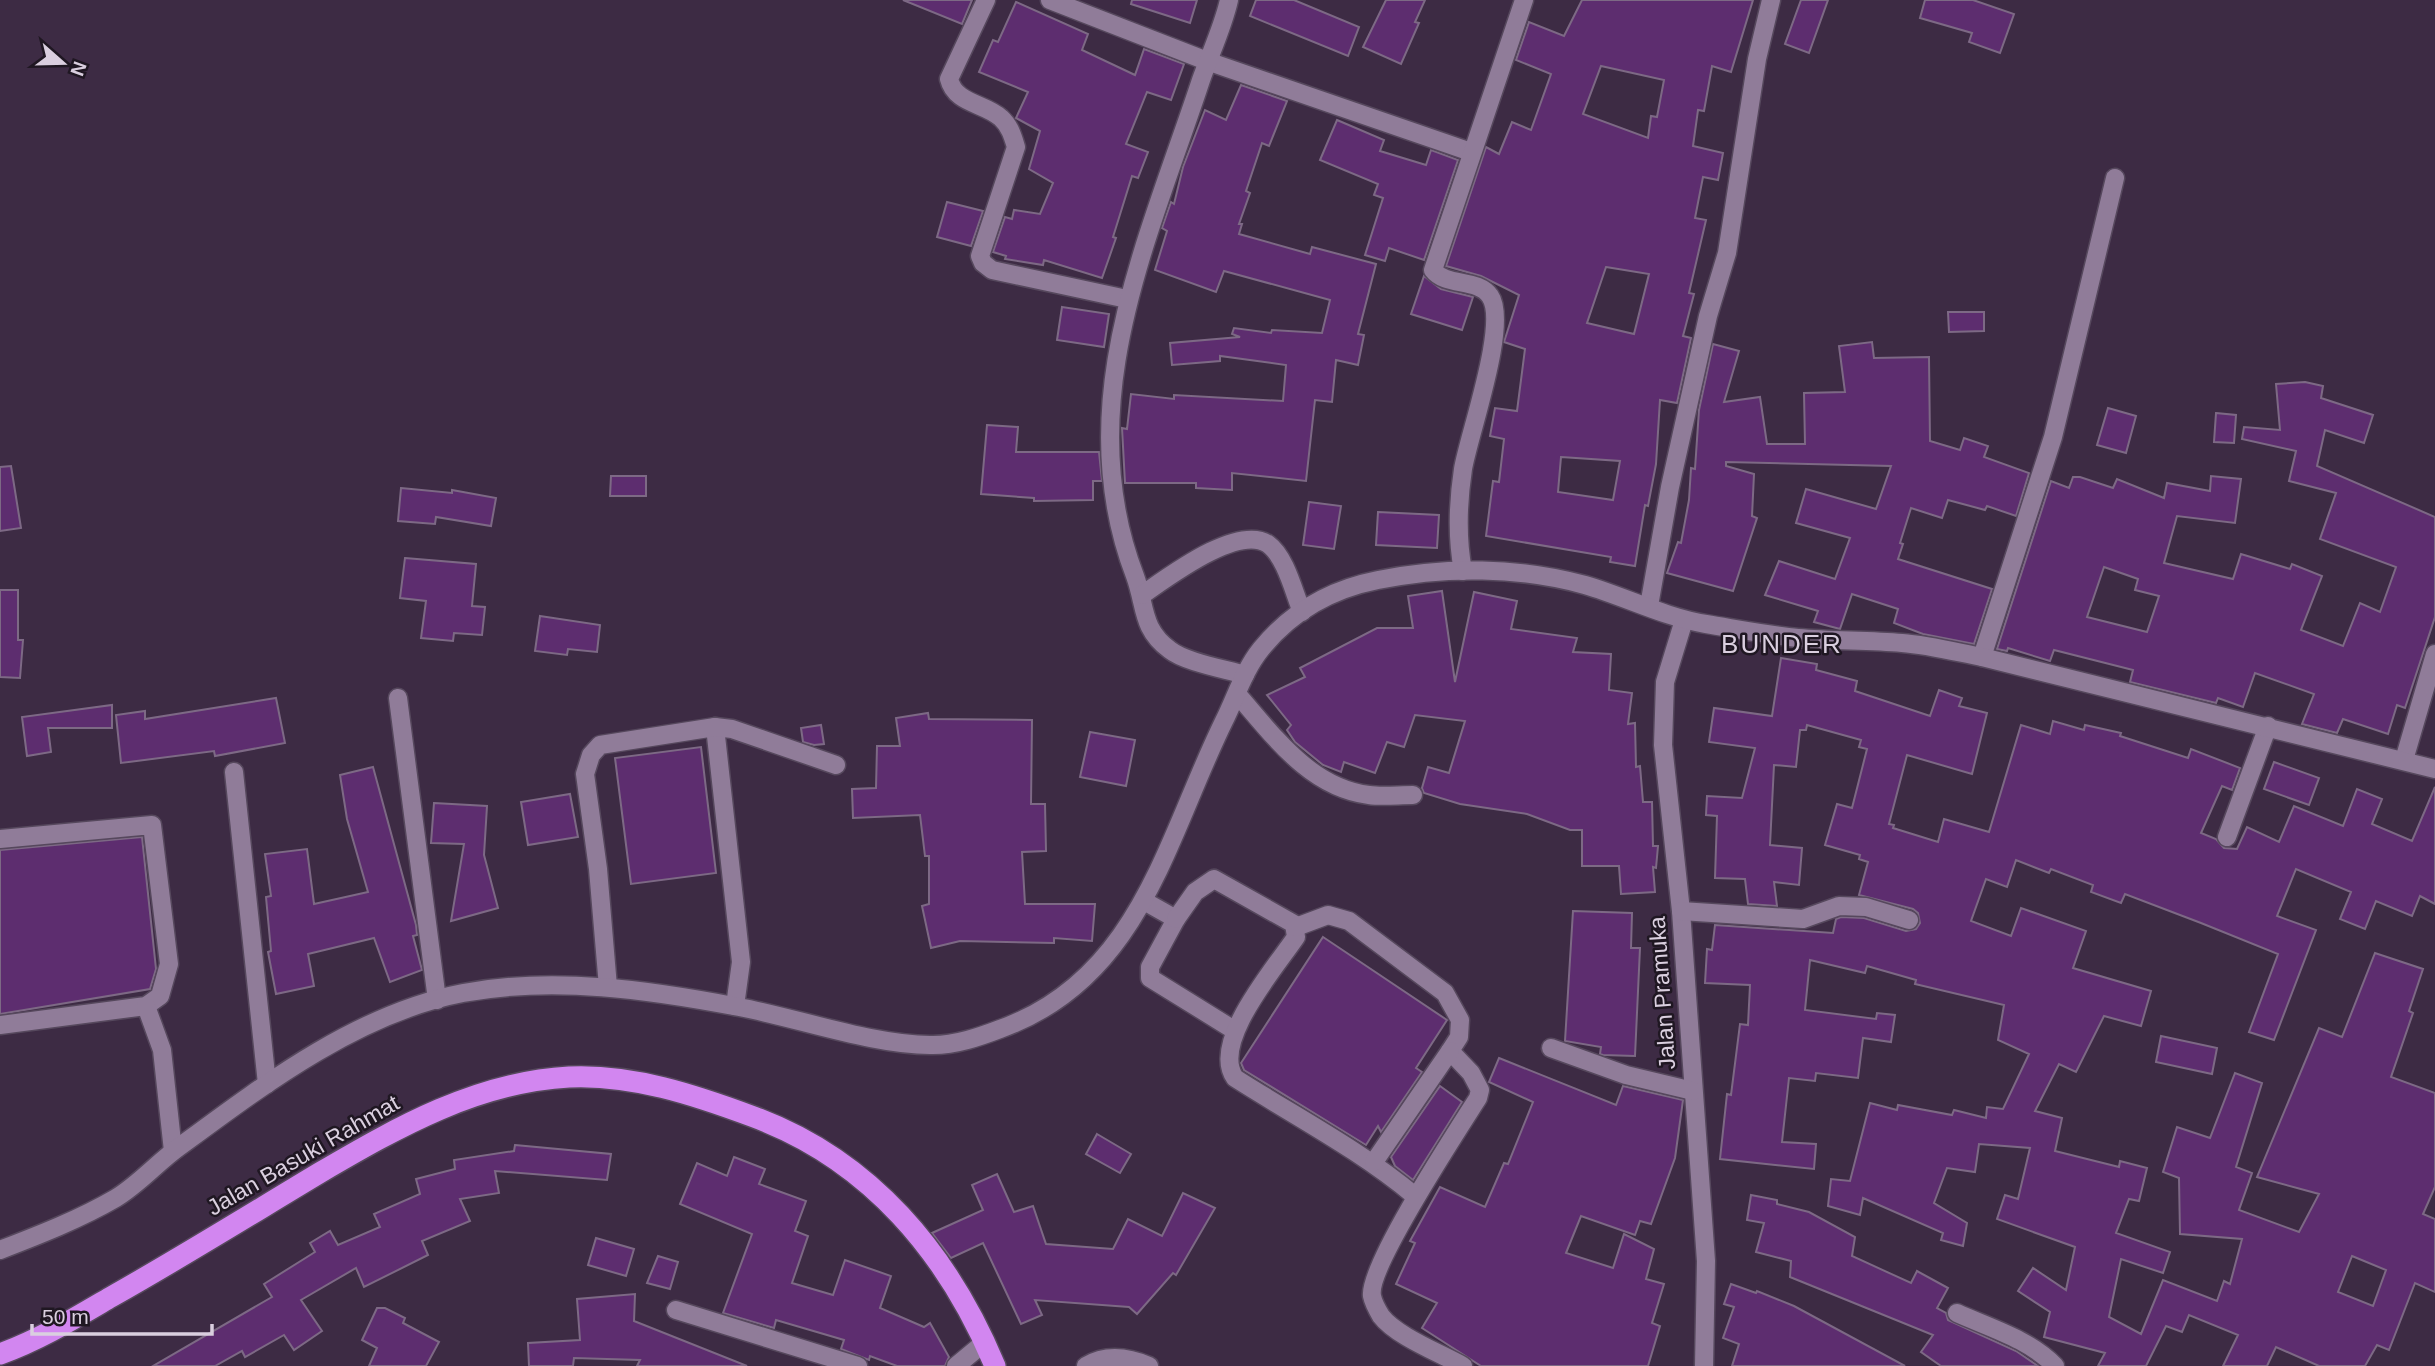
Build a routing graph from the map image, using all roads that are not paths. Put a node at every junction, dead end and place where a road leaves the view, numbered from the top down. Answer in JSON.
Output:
{"nodes":[{"id":1,"x":986,"y":0,"type":"edge"},
{"id":2,"x":1050,"y":0,"type":"edge"},
{"id":3,"x":1229,"y":0,"type":"edge"},
{"id":4,"x":1524,"y":0,"type":"edge"},
{"id":5,"x":1772,"y":0,"type":"edge"},
{"id":6,"x":1207,"y":61,"type":"junction"},
{"id":7,"x":1471,"y":152,"type":"junction"},
{"id":8,"x":2115,"y":178,"type":"dead end"},
{"id":9,"x":1127,"y":299,"type":"junction"},
{"id":10,"x":1463,"y":571,"type":"junction"},
{"id":11,"x":1142,"y":595,"type":"junction"},
{"id":12,"x":1649,"y":606,"type":"junction"},
{"id":13,"x":1302,"y":612,"type":"junction"},
{"id":14,"x":1685,"y":620,"type":"junction"},
{"id":15,"x":2435,"y":654,"type":"edge"},
{"id":16,"x":1982,"y":657,"type":"junction"},
{"id":17,"x":1245,"y":675,"type":"junction"},
{"id":18,"x":1237,"y":694,"type":"junction"},
{"id":19,"x":398,"y":698,"type":"dead end"},
{"id":20,"x":2268,"y":726,"type":"junction"},
{"id":21,"x":715,"y":727,"type":"junction"},
{"id":22,"x":2404,"y":760,"type":"junction"},
{"id":23,"x":836,"y":765,"type":"dead end"},
{"id":24,"x":2435,"y":769,"type":"edge"},
{"id":25,"x":234,"y":772,"type":"dead end"},
{"id":26,"x":1413,"y":795,"type":"dead end"},
{"id":27,"x":2227,"y":837,"type":"dead end"},
{"id":28,"x":0,"y":839,"type":"edge"},
{"id":29,"x":1144,"y":901,"type":"junction"},
{"id":30,"x":1681,"y":911,"type":"junction"},
{"id":31,"x":1176,"y":919,"type":"junction"},
{"id":32,"x":1909,"y":920,"type":"dead end"},
{"id":33,"x":1296,"y":927,"type":"junction"},
{"id":34,"x":608,"y":987,"type":"junction"},
{"id":35,"x":438,"y":1000,"type":"junction"},
{"id":36,"x":146,"y":1006,"type":"junction"},
{"id":37,"x":735,"y":1006,"type":"junction"},
{"id":38,"x":0,"y":1025,"type":"edge"},
{"id":39,"x":1234,"y":1030,"type":"junction"},
{"id":40,"x":1550,"y":1048,"type":"dead end"},
{"id":41,"x":1450,"y":1051,"type":"junction"},
{"id":42,"x":267,"y":1084,"type":"junction"},
{"id":43,"x":1693,"y":1091,"type":"junction"},
{"id":44,"x":173,"y":1151,"type":"junction"},
{"id":45,"x":1374,"y":1162,"type":"junction"},
{"id":46,"x":1415,"y":1196,"type":"junction"},
{"id":47,"x":0,"y":1250,"type":"edge"},
{"id":48,"x":676,"y":1310,"type":"dead end"},
{"id":49,"x":1957,"y":1313,"type":"dead end"},
{"id":50,"x":985,"y":1342,"type":"junction"},
{"id":51,"x":0,"y":1354,"type":"edge"},
{"id":52,"x":859,"y":1366,"type":"edge"},
{"id":53,"x":956,"y":1366,"type":"edge"},
{"id":54,"x":995,"y":1366,"type":"edge"},
{"id":55,"x":1086,"y":1366,"type":"edge"},
{"id":56,"x":1149,"y":1366,"type":"edge"},
{"id":57,"x":1463,"y":1366,"type":"edge"},
{"id":58,"x":1704,"y":1366,"type":"edge"},
{"id":59,"x":2055,"y":1366,"type":"edge"}],
"edges":[{"from":1,"to":9,"type":"street"},
{"from":2,"to":6,"type":"street"},
{"from":3,"to":6,"type":"street"},
{"from":4,"to":7,"type":"street"},
{"from":5,"to":12,"type":"street"},
{"from":6,"to":7,"type":"street"},
{"from":6,"to":9,"type":"street"},
{"from":7,"to":10,"type":"street"},
{"from":8,"to":16,"type":"street"},
{"from":9,"to":11,"type":"street"},
{"from":10,"to":12,"type":"street"},
{"from":10,"to":13,"type":"street"},
{"from":11,"to":13,"type":"street"},
{"from":11,"to":17,"type":"street"},
{"from":12,"to":14,"type":"street"},
{"from":13,"to":17,"type":"street"},
{"from":14,"to":16,"type":"street"},
{"from":14,"to":30,"type":"street","name":"Jalan Pramuka"},
{"from":15,"to":22,"type":"street"},
{"from":16,"to":20,"type":"street"},
{"from":17,"to":18,"type":"street"},
{"from":18,"to":26,"type":"street"},
{"from":18,"to":29,"type":"street"},
{"from":19,"to":35,"type":"street"},
{"from":20,"to":22,"type":"street"},
{"from":20,"to":27,"type":"street"},
{"from":21,"to":23,"type":"street"},
{"from":21,"to":34,"type":"street"},
{"from":21,"to":37,"type":"street"},
{"from":22,"to":24,"type":"street"},
{"from":25,"to":42,"type":"street"},
{"from":28,"to":36,"type":"street"},
{"from":29,"to":31,"type":"street"},
{"from":29,"to":37,"type":"street"},
{"from":30,"to":32,"type":"street"},
{"from":30,"to":43,"type":"street","name":"Jalan Pramuka"},
{"from":31,"to":33,"type":"street"},
{"from":31,"to":39,"type":"street"},
{"from":33,"to":39,"type":"street"},
{"from":33,"to":41,"type":"street"},
{"from":34,"to":35,"type":"street"},
{"from":34,"to":37,"type":"street"},
{"from":35,"to":42,"type":"street"},
{"from":36,"to":38,"type":"street"},
{"from":36,"to":44,"type":"street"},
{"from":39,"to":45,"type":"street"},
{"from":40,"to":43,"type":"street"},
{"from":41,"to":45,"type":"street"},
{"from":41,"to":46,"type":"street"},
{"from":42,"to":44,"type":"street"},
{"from":43,"to":58,"type":"street","name":"Jalan Pramuka"},
{"from":44,"to":47,"type":"street"},
{"from":45,"to":46,"type":"street"},
{"from":46,"to":57,"type":"street"},
{"from":48,"to":52,"type":"street"},
{"from":49,"to":59,"type":"street"},
{"from":50,"to":51,"type":"highway","name":"Jalan Basuki Rahmat"},
{"from":50,"to":53,"type":"street"},
{"from":50,"to":54,"type":"highway","name":"Jalan Basuki Rahmat"},
{"from":55,"to":56,"type":"street"}]}
